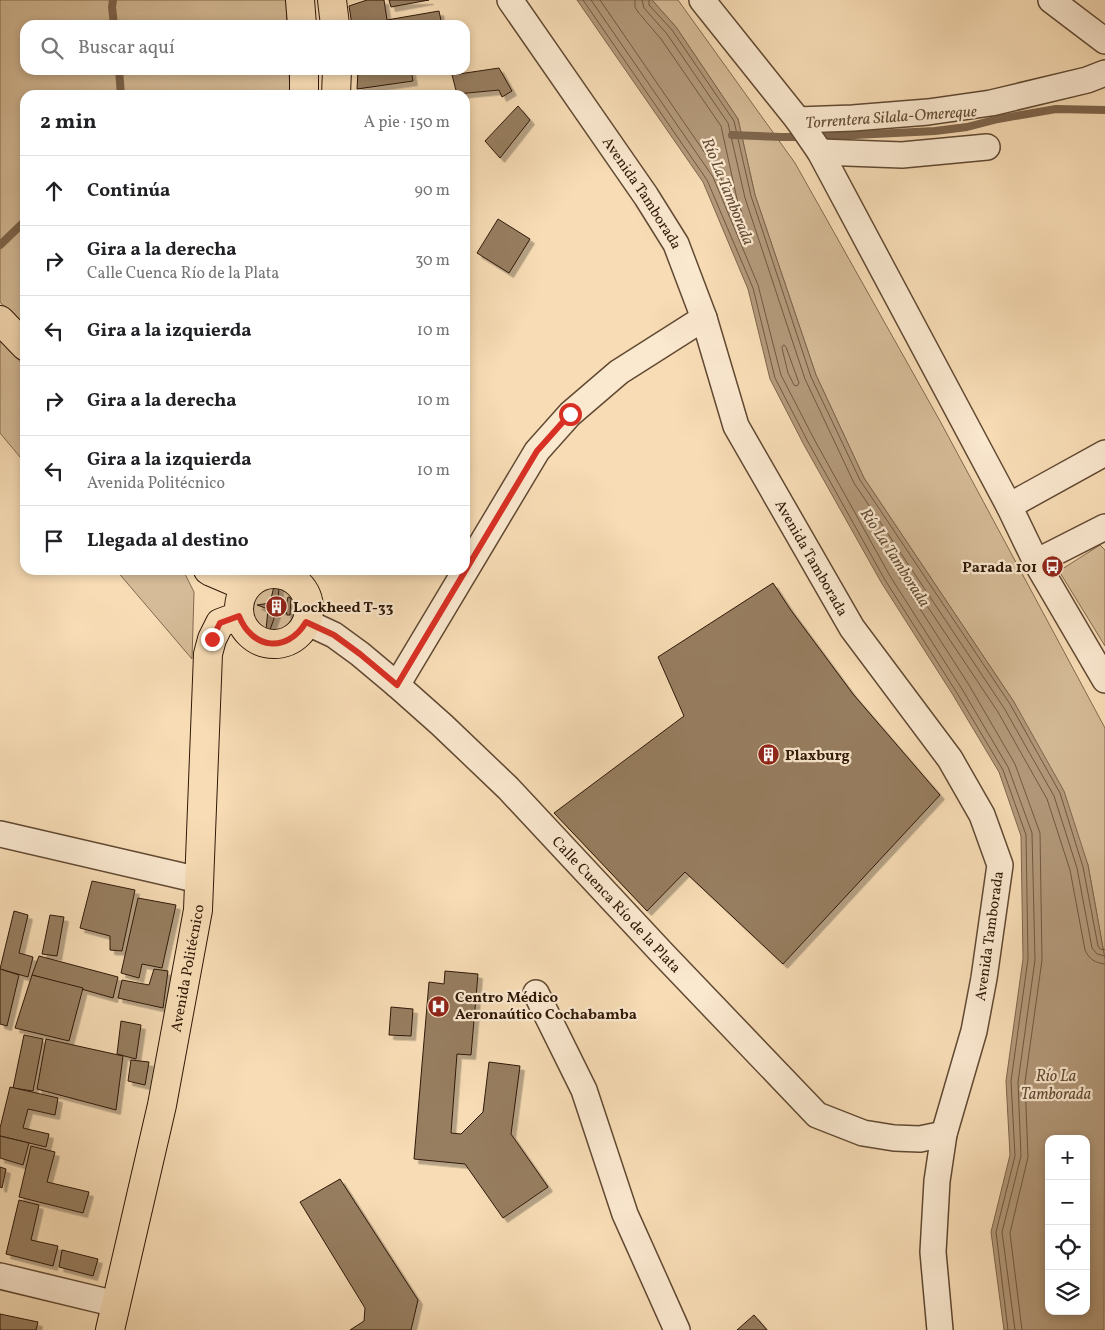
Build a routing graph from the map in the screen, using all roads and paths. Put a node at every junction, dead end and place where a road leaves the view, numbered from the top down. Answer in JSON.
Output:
{"nodes":[{"id":1,"x":300,"y":0,"type":"edge"},
{"id":2,"x":332,"y":0,"type":"edge"},
{"id":3,"x":510,"y":0,"type":"edge"},
{"id":4,"x":702,"y":0,"type":"edge"},
{"id":5,"x":1052,"y":0,"type":"edge"},
{"id":6,"x":302,"y":20,"type":"edge"},
{"id":7,"x":334,"y":20,"type":"edge"},
{"id":8,"x":1105,"y":41,"type":"edge"},
{"id":9,"x":1105,"y":73,"type":"edge"},
{"id":10,"x":304,"y":75,"type":"edge"},
{"id":11,"x":337,"y":75,"type":"edge"},
{"id":12,"x":304,"y":90,"type":"edge"},
{"id":13,"x":336,"y":90,"type":"edge"},
{"id":14,"x":809,"y":136,"type":"junction"},
{"id":15,"x":987,"y":147,"type":"dead end"},
{"id":16,"x":704,"y":318,"type":"junction"},
{"id":17,"x":0,"y":320,"type":"edge"},
{"id":18,"x":20,"y":341,"type":"edge"},
{"id":19,"x":1105,"y":453,"type":"edge"},
{"id":20,"x":1010,"y":506,"type":"junction"},
{"id":21,"x":1105,"y":527,"type":"edge"},
{"id":22,"x":1036,"y":562,"type":"junction"},
{"id":23,"x":470,"y":563,"type":"edge"},
{"id":24,"x":234,"y":575,"type":"edge"},
{"id":25,"x":293,"y":575,"type":"edge"},
{"id":26,"x":463,"y":575,"type":"edge"},
{"id":27,"x":256,"y":578,"type":"edge"},
{"id":28,"x":239,"y":616,"type":"junction"},
{"id":29,"x":306,"y":622,"type":"junction"},
{"id":30,"x":1105,"y":680,"type":"edge"},
{"id":31,"x":397,"y":685,"type":"junction"},
{"id":32,"x":0,"y":834,"type":"edge"},
{"id":33,"x":199,"y":880,"type":"junction"},
{"id":34,"x":536,"y":993,"type":"dead end"},
{"id":35,"x":944,"y":1134,"type":"junction"},
{"id":36,"x":0,"y":1276,"type":"edge"},
{"id":37,"x":116,"y":1304,"type":"junction"},
{"id":38,"x":110,"y":1330,"type":"edge"},
{"id":39,"x":677,"y":1330,"type":"edge"},
{"id":40,"x":940,"y":1330,"type":"edge"}],
"edges":[{"from":1,"to":6,"type":"main road"},
{"from":2,"to":7,"type":"main road"},
{"from":3,"to":16,"type":"street","name":"Avenida Tamborada"},
{"from":4,"to":14,"type":"street"},
{"from":5,"to":8,"type":"street"},
{"from":9,"to":14,"type":"street"},
{"from":10,"to":12,"type":"main road"},
{"from":11,"to":13,"type":"main road"},
{"from":14,"to":15,"type":"street"},
{"from":14,"to":20,"type":"street"},
{"from":16,"to":23,"type":"street"},
{"from":16,"to":35,"type":"street","name":"Avenida Tamborada"},
{"from":17,"to":18,"type":"main road"},
{"from":19,"to":20,"type":"street"},
{"from":20,"to":22,"type":"street"},
{"from":21,"to":22,"type":"street"},
{"from":22,"to":30,"type":"street"},
{"from":24,"to":27,"type":"main road"},
{"from":25,"to":29,"type":"main road"},
{"from":26,"to":31,"type":"street"},
{"from":27,"to":28,"type":"main road"},
{"from":28,"to":29,"type":"main road"},
{"from":28,"to":33,"type":"main road","name":"Avenida Politécnico"},
{"from":29,"to":31,"type":"street","name":"Calle Cuenca Río de la Plata"},
{"from":31,"to":35,"type":"street","name":"Calle Cuenca Río de la Plata"},
{"from":32,"to":33,"type":"street"},
{"from":33,"to":37,"type":"main road","name":"Avenida Politécnico"},
{"from":34,"to":39,"type":"street"},
{"from":35,"to":40,"type":"street","name":"Avenida Tamborada"},
{"from":36,"to":37,"type":"street"},
{"from":37,"to":38,"type":"main road","name":"Avenida Politécnico"}]}
